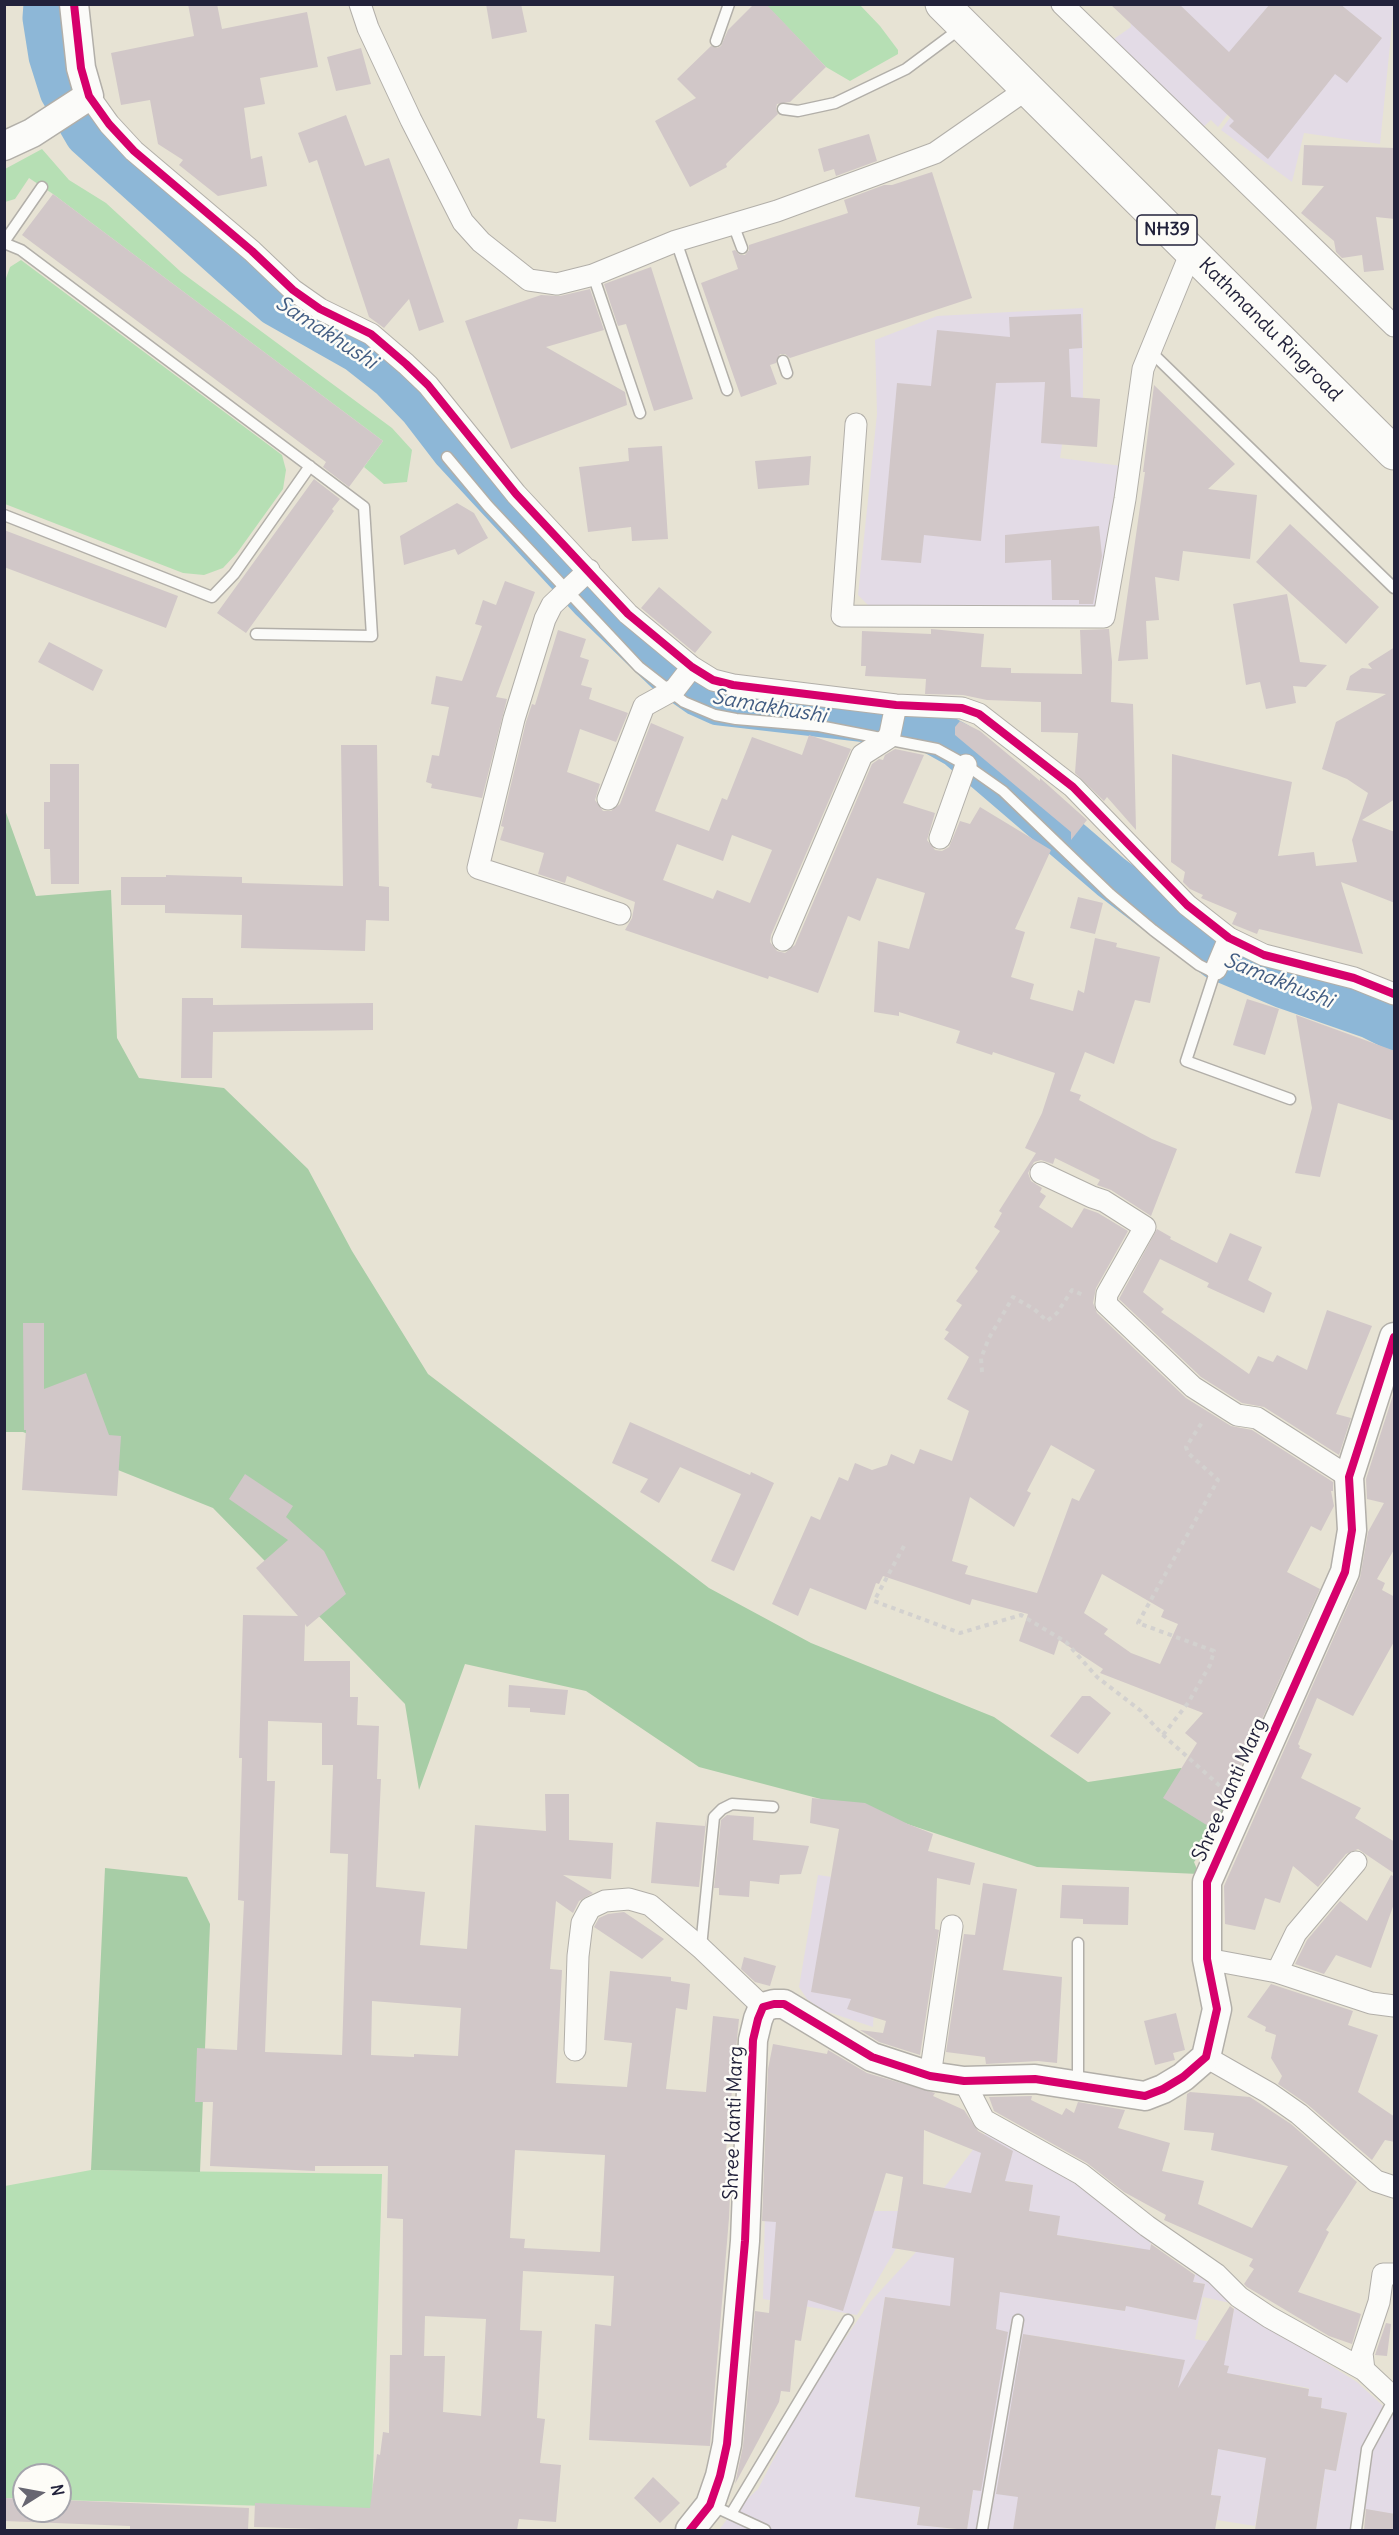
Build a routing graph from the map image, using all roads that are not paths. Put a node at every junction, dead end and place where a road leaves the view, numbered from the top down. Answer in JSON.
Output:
{"nodes":[{"id":1,"x":74,"y":4,"type":"edge"},
{"id":2,"x":360,"y":4,"type":"edge"},
{"id":3,"x":729,"y":4,"type":"edge"},
{"id":4,"x":1062,"y":4,"type":"edge"},
{"id":5,"x":953,"y":15,"type":"edge"},
{"id":6,"x":716,"y":41,"type":"dead end"},
{"id":7,"x":1027,"y":89,"type":"junction"},
{"id":8,"x":84,"y":100,"type":"junction"},
{"id":9,"x":783,"y":109,"type":"dead end"},
{"id":10,"x":4,"y":146,"type":"edge"},
{"id":11,"x":42,"y":187,"type":"dead end"},
{"id":12,"x":733,"y":224,"type":"junction"},
{"id":13,"x":676,"y":241,"type":"junction"},
{"id":14,"x":4,"y":242,"type":"edge"},
{"id":15,"x":742,"y":248,"type":"dead end"},
{"id":16,"x":1191,"y":252,"type":"junction"},
{"id":17,"x":593,"y":275,"type":"junction"},
{"id":18,"x":1395,"y":326,"type":"edge"},
{"id":19,"x":1150,"y":351,"type":"junction"},
{"id":20,"x":783,"y":361,"type":"dead end"},
{"id":21,"x":787,"y":374,"type":"dead end"},
{"id":22,"x":727,"y":390,"type":"dead end"},
{"id":23,"x":640,"y":413,"type":"dead end"},
{"id":24,"x":856,"y":424,"type":"dead end"},
{"id":25,"x":1395,"y":453,"type":"edge"},
{"id":26,"x":447,"y":457,"type":"dead end"},
{"id":27,"x":310,"y":466,"type":"junction"},
{"id":28,"x":4,"y":515,"type":"edge"},
{"id":29,"x":577,"y":580,"type":"junction"},
{"id":30,"x":1395,"y":588,"type":"edge"},
{"id":31,"x":256,"y":634,"type":"dead end"},
{"id":32,"x":681,"y":680,"type":"junction"},
{"id":33,"x":892,"y":723,"type":"junction"},
{"id":34,"x":966,"y":765,"type":"junction"},
{"id":35,"x":608,"y":799,"type":"dead end"},
{"id":36,"x":940,"y":838,"type":"dead end"},
{"id":37,"x":620,"y":914,"type":"dead end"},
{"id":38,"x":783,"y":940,"type":"dead end"},
{"id":39,"x":1228,"y":943,"type":"junction"},
{"id":40,"x":1216,"y":971,"type":"junction"},
{"id":41,"x":1395,"y":994,"type":"edge"},
{"id":42,"x":1290,"y":1099,"type":"dead end"},
{"id":43,"x":1041,"y":1173,"type":"dead end"},
{"id":44,"x":1395,"y":1337,"type":"edge"},
{"id":45,"x":1389,"y":1375,"type":"edge"},
{"id":46,"x":1348,"y":1477,"type":"junction"},
{"id":47,"x":773,"y":1807,"type":"dead end"},
{"id":48,"x":1356,"y":1862,"type":"dead end"},
{"id":49,"x":952,"y":1926,"type":"dead end"},
{"id":50,"x":1078,"y":1943,"type":"dead end"},
{"id":51,"x":701,"y":1948,"type":"junction"},
{"id":52,"x":1207,"y":1959,"type":"junction"},
{"id":53,"x":1277,"y":1972,"type":"junction"},
{"id":54,"x":1395,"y":2006,"type":"edge"},
{"id":55,"x":763,"y":2007,"type":"junction"},
{"id":56,"x":575,"y":2050,"type":"dead end"},
{"id":57,"x":1206,"y":2057,"type":"junction"},
{"id":58,"x":930,"y":2076,"type":"junction"},
{"id":59,"x":964,"y":2081,"type":"junction"},
{"id":60,"x":1078,"y":2085,"type":"junction"},
{"id":61,"x":1395,"y":2187,"type":"edge"},
{"id":62,"x":1395,"y":2274,"type":"edge"},
{"id":63,"x":848,"y":2320,"type":"dead end"},
{"id":64,"x":1018,"y":2320,"type":"dead end"},
{"id":65,"x":1364,"y":2370,"type":"junction"},
{"id":66,"x":1395,"y":2399,"type":"edge"},
{"id":67,"x":721,"y":2510,"type":"junction"},
{"id":68,"x":690,"y":2530,"type":"edge"},
{"id":69,"x":765,"y":2530,"type":"edge"},
{"id":70,"x":982,"y":2530,"type":"edge"},
{"id":71,"x":1356,"y":2530,"type":"edge"}],
"edges":[{"from":1,"to":8,"type":"street"},
{"from":2,"to":17,"type":"street"},
{"from":3,"to":6,"type":"lane"},
{"from":4,"to":18,"type":"street"},
{"from":5,"to":7,"type":"highway","name":"Kathmandu Ringroad","number":"NH39"},
{"from":5,"to":9,"type":"lane"},
{"from":7,"to":12,"type":"street"},
{"from":7,"to":16,"type":"highway","name":"Kathmandu Ringroad","number":"NH39"},
{"from":8,"to":10,"type":"street"},
{"from":8,"to":29,"type":"street"},
{"from":11,"to":14,"type":"lane"},
{"from":12,"to":13,"type":"street"},
{"from":12,"to":15,"type":"lane"},
{"from":13,"to":17,"type":"street"},
{"from":13,"to":22,"type":"lane"},
{"from":14,"to":27,"type":"lane"},
{"from":16,"to":19,"type":"street"},
{"from":16,"to":25,"type":"highway","name":"Kathmandu Ringroad","number":"NH39"},
{"from":17,"to":23,"type":"lane"},
{"from":19,"to":24,"type":"street"},
{"from":19,"to":30,"type":"lane"},
{"from":20,"to":21,"type":"lane"},
{"from":26,"to":29,"type":"lane"},
{"from":27,"to":28,"type":"lane"},
{"from":27,"to":31,"type":"lane"},
{"from":29,"to":32,"type":"street"},
{"from":29,"to":32,"type":"lane"},
{"from":29,"to":37,"type":"street"},
{"from":32,"to":33,"type":"street"},
{"from":32,"to":33,"type":"lane"},
{"from":32,"to":35,"type":"street"},
{"from":33,"to":34,"type":"lane"},
{"from":33,"to":38,"type":"street"},
{"from":33,"to":39,"type":"street"},
{"from":34,"to":36,"type":"street"},
{"from":34,"to":40,"type":"lane"},
{"from":39,"to":40,"type":"street"},
{"from":39,"to":41,"type":"street"},
{"from":40,"to":42,"type":"lane"},
{"from":43,"to":46,"type":"street"},
{"from":44,"to":45,"type":"street","name":"Shree Kanti Marg"},
{"from":45,"to":46,"type":"street","name":"Shree Kanti Marg"},
{"from":46,"to":52,"type":"street","name":"Shree Kanti Marg"},
{"from":47,"to":51,"type":"lane"},
{"from":48,"to":53,"type":"street"},
{"from":49,"to":58,"type":"street"},
{"from":50,"to":60,"type":"lane"},
{"from":51,"to":55,"type":"street"},
{"from":51,"to":56,"type":"street"},
{"from":52,"to":53,"type":"street"},
{"from":52,"to":57,"type":"street","name":"Shree Kanti Marg"},
{"from":53,"to":54,"type":"street"},
{"from":55,"to":58,"type":"street"},
{"from":55,"to":67,"type":"street","name":"Shree Kanti Marg"},
{"from":57,"to":60,"type":"street"},
{"from":57,"to":61,"type":"street"},
{"from":58,"to":59,"type":"street"},
{"from":59,"to":60,"type":"street"},
{"from":59,"to":65,"type":"street"},
{"from":62,"to":65,"type":"street"},
{"from":63,"to":67,"type":"lane"},
{"from":64,"to":70,"type":"lane"},
{"from":65,"to":66,"type":"street"},
{"from":66,"to":71,"type":"lane"},
{"from":67,"to":68,"type":"street","name":"Shree Kanti Marg"},
{"from":67,"to":69,"type":"lane"}]}
